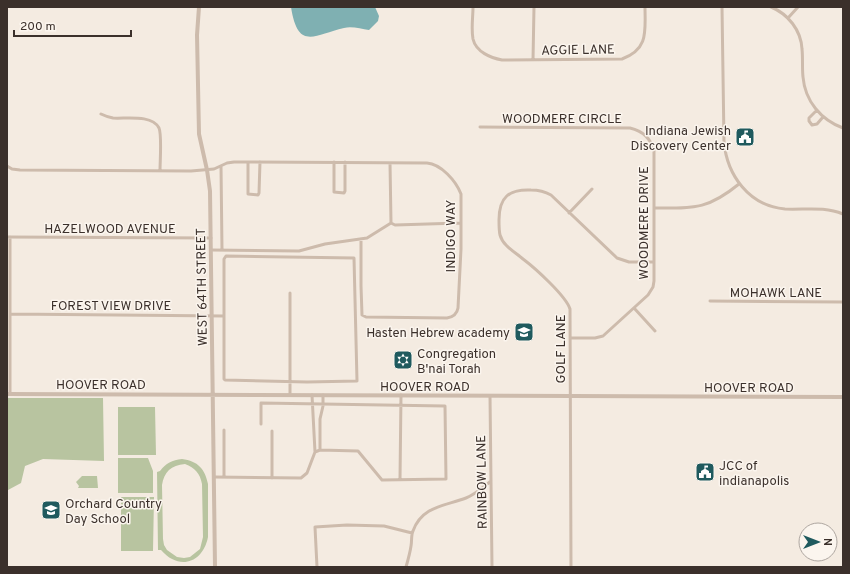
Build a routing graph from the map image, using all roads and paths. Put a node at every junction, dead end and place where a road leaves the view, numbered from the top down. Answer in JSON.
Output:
{"nodes":[{"id":1,"x":199,"y":7,"type":"edge"},
{"id":2,"x":473,"y":7,"type":"edge"},
{"id":3,"x":534,"y":7,"type":"edge"},
{"id":4,"x":645,"y":7,"type":"edge"},
{"id":5,"x":722,"y":7,"type":"edge"},
{"id":6,"x":771,"y":7,"type":"edge"},
{"id":7,"x":798,"y":7,"type":"edge"},
{"id":8,"x":788,"y":18,"type":"junction"},
{"id":9,"x":533,"y":60,"type":"junction"},
{"id":10,"x":817,"y":110,"type":"junction"},
{"id":11,"x":101,"y":114,"type":"dead end"},
{"id":12,"x":823,"y":117,"type":"junction"},
{"id":13,"x":480,"y":127,"type":"dead end"},
{"id":14,"x":843,"y":128,"type":"edge"},
{"id":15,"x":654,"y":153,"type":"joint"},
{"id":16,"x":248,"y":162,"type":"junction"},
{"id":17,"x":260,"y":162,"type":"junction"},
{"id":18,"x":334,"y":162,"type":"junction"},
{"id":19,"x":345,"y":162,"type":"junction"},
{"id":20,"x":390,"y":163,"type":"junction"},
{"id":21,"x":7,"y":166,"type":"edge"},
{"id":22,"x":221,"y":166,"type":"junction"},
{"id":23,"x":207,"y":170,"type":"junction"},
{"id":24,"x":160,"y":171,"type":"junction"},
{"id":25,"x":739,"y":184,"type":"junction"},
{"id":26,"x":592,"y":189,"type":"dead end"},
{"id":27,"x":654,"y":208,"type":"junction"},
{"id":28,"x":569,"y":213,"type":"junction"},
{"id":29,"x":843,"y":214,"type":"edge"},
{"id":30,"x":391,"y":223,"type":"junction"},
{"id":31,"x":460,"y":223,"type":"junction"},
{"id":32,"x":8,"y":237,"type":"edge"},
{"id":33,"x":211,"y":238,"type":"junction"},
{"id":34,"x":361,"y":239,"type":"junction"},
{"id":35,"x":211,"y":250,"type":"junction"},
{"id":36,"x":222,"y":250,"type":"junction"},
{"id":37,"x":654,"y":262,"type":"junction"},
{"id":38,"x":290,"y":293,"type":"dead end"},
{"id":39,"x":710,"y":301,"type":"dead end"},
{"id":40,"x":843,"y":302,"type":"edge"},
{"id":41,"x":634,"y":308,"type":"junction"},
{"id":42,"x":10,"y":314,"type":"junction"},
{"id":43,"x":212,"y":315,"type":"junction"},
{"id":44,"x":224,"y":316,"type":"junction"},
{"id":45,"x":655,"y":331,"type":"dead end"},
{"id":46,"x":571,"y":338,"type":"junction"},
{"id":47,"x":290,"y":382,"type":"junction"},
{"id":48,"x":8,"y":394,"type":"edge"},
{"id":49,"x":213,"y":394,"type":"junction"},
{"id":50,"x":290,"y":395,"type":"junction"},
{"id":51,"x":312,"y":395,"type":"junction"},
{"id":52,"x":323,"y":395,"type":"junction"},
{"id":53,"x":401,"y":396,"type":"junction"},
{"id":54,"x":490,"y":396,"type":"junction"},
{"id":55,"x":571,"y":396,"type":"junction"},
{"id":56,"x":843,"y":397,"type":"edge"},
{"id":57,"x":313,"y":403,"type":"junction"},
{"id":58,"x":323,"y":404,"type":"junction"},
{"id":59,"x":401,"y":404,"type":"junction"},
{"id":60,"x":261,"y":424,"type":"dead end"},
{"id":61,"x":224,"y":430,"type":"dead end"},
{"id":62,"x":272,"y":431,"type":"dead end"},
{"id":63,"x":320,"y":450,"type":"junction"},
{"id":64,"x":315,"y":452,"type":"junction"},
{"id":65,"x":214,"y":477,"type":"junction"},
{"id":66,"x":224,"y":477,"type":"junction"},
{"id":67,"x":272,"y":478,"type":"junction"},
{"id":68,"x":400,"y":479,"type":"junction"},
{"id":69,"x":491,"y":480,"type":"junction"},
{"id":70,"x":412,"y":533,"type":"junction"},
{"id":71,"x":215,"y":567,"type":"edge"},
{"id":72,"x":317,"y":567,"type":"edge"},
{"id":73,"x":406,"y":567,"type":"edge"},
{"id":74,"x":492,"y":567,"type":"edge"},
{"id":75,"x":571,"y":567,"type":"edge"}],
"edges":[{"from":1,"to":23,"type":"street","name":"WEST 64TH STREET"},
{"from":2,"to":9,"type":"street","name":"AGGIE LANE"},
{"from":3,"to":9,"type":"street"},
{"from":4,"to":9,"type":"street","name":"AGGIE LANE"},
{"from":5,"to":25,"type":"street"},
{"from":6,"to":8,"type":"street"},
{"from":7,"to":8,"type":"street"},
{"from":8,"to":10,"type":"street"},
{"from":10,"to":12,"type":"street"},
{"from":10,"to":12,"type":"street"},
{"from":11,"to":24,"type":"street"},
{"from":12,"to":14,"type":"street"},
{"from":13,"to":15,"type":"street","name":"WOODMERE CIRCLE"},
{"from":15,"to":27,"type":"street","name":"WOODMERE DRIVE"},
{"from":16,"to":17,"type":"street"},
{"from":16,"to":17,"type":"street"},
{"from":16,"to":22,"type":"street"},
{"from":17,"to":18,"type":"street"},
{"from":18,"to":19,"type":"street"},
{"from":18,"to":19,"type":"street"},
{"from":19,"to":20,"type":"street"},
{"from":20,"to":30,"type":"street"},
{"from":20,"to":31,"type":"street","name":"INDIGO WAY"},
{"from":21,"to":24,"type":"street"},
{"from":22,"to":23,"type":"street"},
{"from":22,"to":36,"type":"street"},
{"from":23,"to":24,"type":"street"},
{"from":23,"to":33,"type":"street","name":"WEST 64TH STREET"},
{"from":25,"to":27,"type":"street"},
{"from":25,"to":29,"type":"street"},
{"from":26,"to":28,"type":"street"},
{"from":27,"to":37,"type":"street","name":"WOODMERE DRIVE"},
{"from":28,"to":37,"type":"street"},
{"from":28,"to":46,"type":"street","name":"GOLF LANE"},
{"from":30,"to":31,"type":"street"},
{"from":30,"to":34,"type":"street"},
{"from":31,"to":34,"type":"street","name":"INDIGO WAY"},
{"from":32,"to":33,"type":"street","name":"HAZELWOOD AVENUE"},
{"from":32,"to":42,"type":"street"},
{"from":33,"to":35,"type":"street","name":"WEST 64TH STREET"},
{"from":34,"to":36,"type":"street"},
{"from":35,"to":36,"type":"street"},
{"from":35,"to":43,"type":"street","name":"WEST 64TH STREET"},
{"from":37,"to":41,"type":"street","name":"WOODMERE DRIVE"},
{"from":38,"to":47,"type":"street"},
{"from":39,"to":40,"type":"street","name":"MOHAWK LANE"},
{"from":41,"to":45,"type":"street"},
{"from":41,"to":46,"type":"street","name":"WOODMERE DRIVE"},
{"from":42,"to":43,"type":"street","name":"FOREST VIEW DRIVE"},
{"from":42,"to":48,"type":"street"},
{"from":43,"to":44,"type":"street","name":"FOREST VIEW DRIVE"},
{"from":43,"to":49,"type":"street","name":"WEST 64TH STREET"},
{"from":44,"to":47,"type":"street"},
{"from":44,"to":47,"type":"street"},
{"from":46,"to":55,"type":"street","name":"GOLF LANE"},
{"from":47,"to":50,"type":"street"},
{"from":48,"to":49,"type":"street","name":"HOOVER ROAD"},
{"from":49,"to":50,"type":"street","name":"HOOVER ROAD"},
{"from":49,"to":65,"type":"street","name":"WEST 64TH STREET"},
{"from":50,"to":51,"type":"street","name":"HOOVER ROAD"},
{"from":51,"to":52,"type":"street","name":"HOOVER ROAD"},
{"from":51,"to":57,"type":"street"},
{"from":52,"to":53,"type":"street","name":"HOOVER ROAD"},
{"from":52,"to":58,"type":"street"},
{"from":53,"to":54,"type":"street","name":"HOOVER ROAD"},
{"from":53,"to":59,"type":"street"},
{"from":54,"to":55,"type":"street","name":"HOOVER ROAD"},
{"from":54,"to":69,"type":"street","name":"RAINBOW LANE"},
{"from":55,"to":56,"type":"street","name":"HOOVER ROAD"},
{"from":55,"to":75,"type":"street","name":"GOLF LANE"},
{"from":57,"to":58,"type":"street","name":"HOOVER ROAD"},
{"from":57,"to":60,"type":"street","name":"HOOVER ROAD"},
{"from":57,"to":64,"type":"street"},
{"from":58,"to":59,"type":"street","name":"HOOVER ROAD"},
{"from":58,"to":63,"type":"street"},
{"from":59,"to":68,"type":"street"},
{"from":59,"to":68,"type":"street","name":"HOOVER ROAD"},
{"from":61,"to":66,"type":"street"},
{"from":62,"to":67,"type":"street"},
{"from":63,"to":64,"type":"street"},
{"from":63,"to":68,"type":"street"},
{"from":64,"to":67,"type":"street"},
{"from":65,"to":66,"type":"street"},
{"from":65,"to":71,"type":"street","name":"WEST 64TH STREET"},
{"from":66,"to":67,"type":"street"},
{"from":69,"to":70,"type":"street"},
{"from":69,"to":74,"type":"street","name":"RAINBOW LANE"},
{"from":70,"to":72,"type":"street"},
{"from":70,"to":73,"type":"street"}]}
